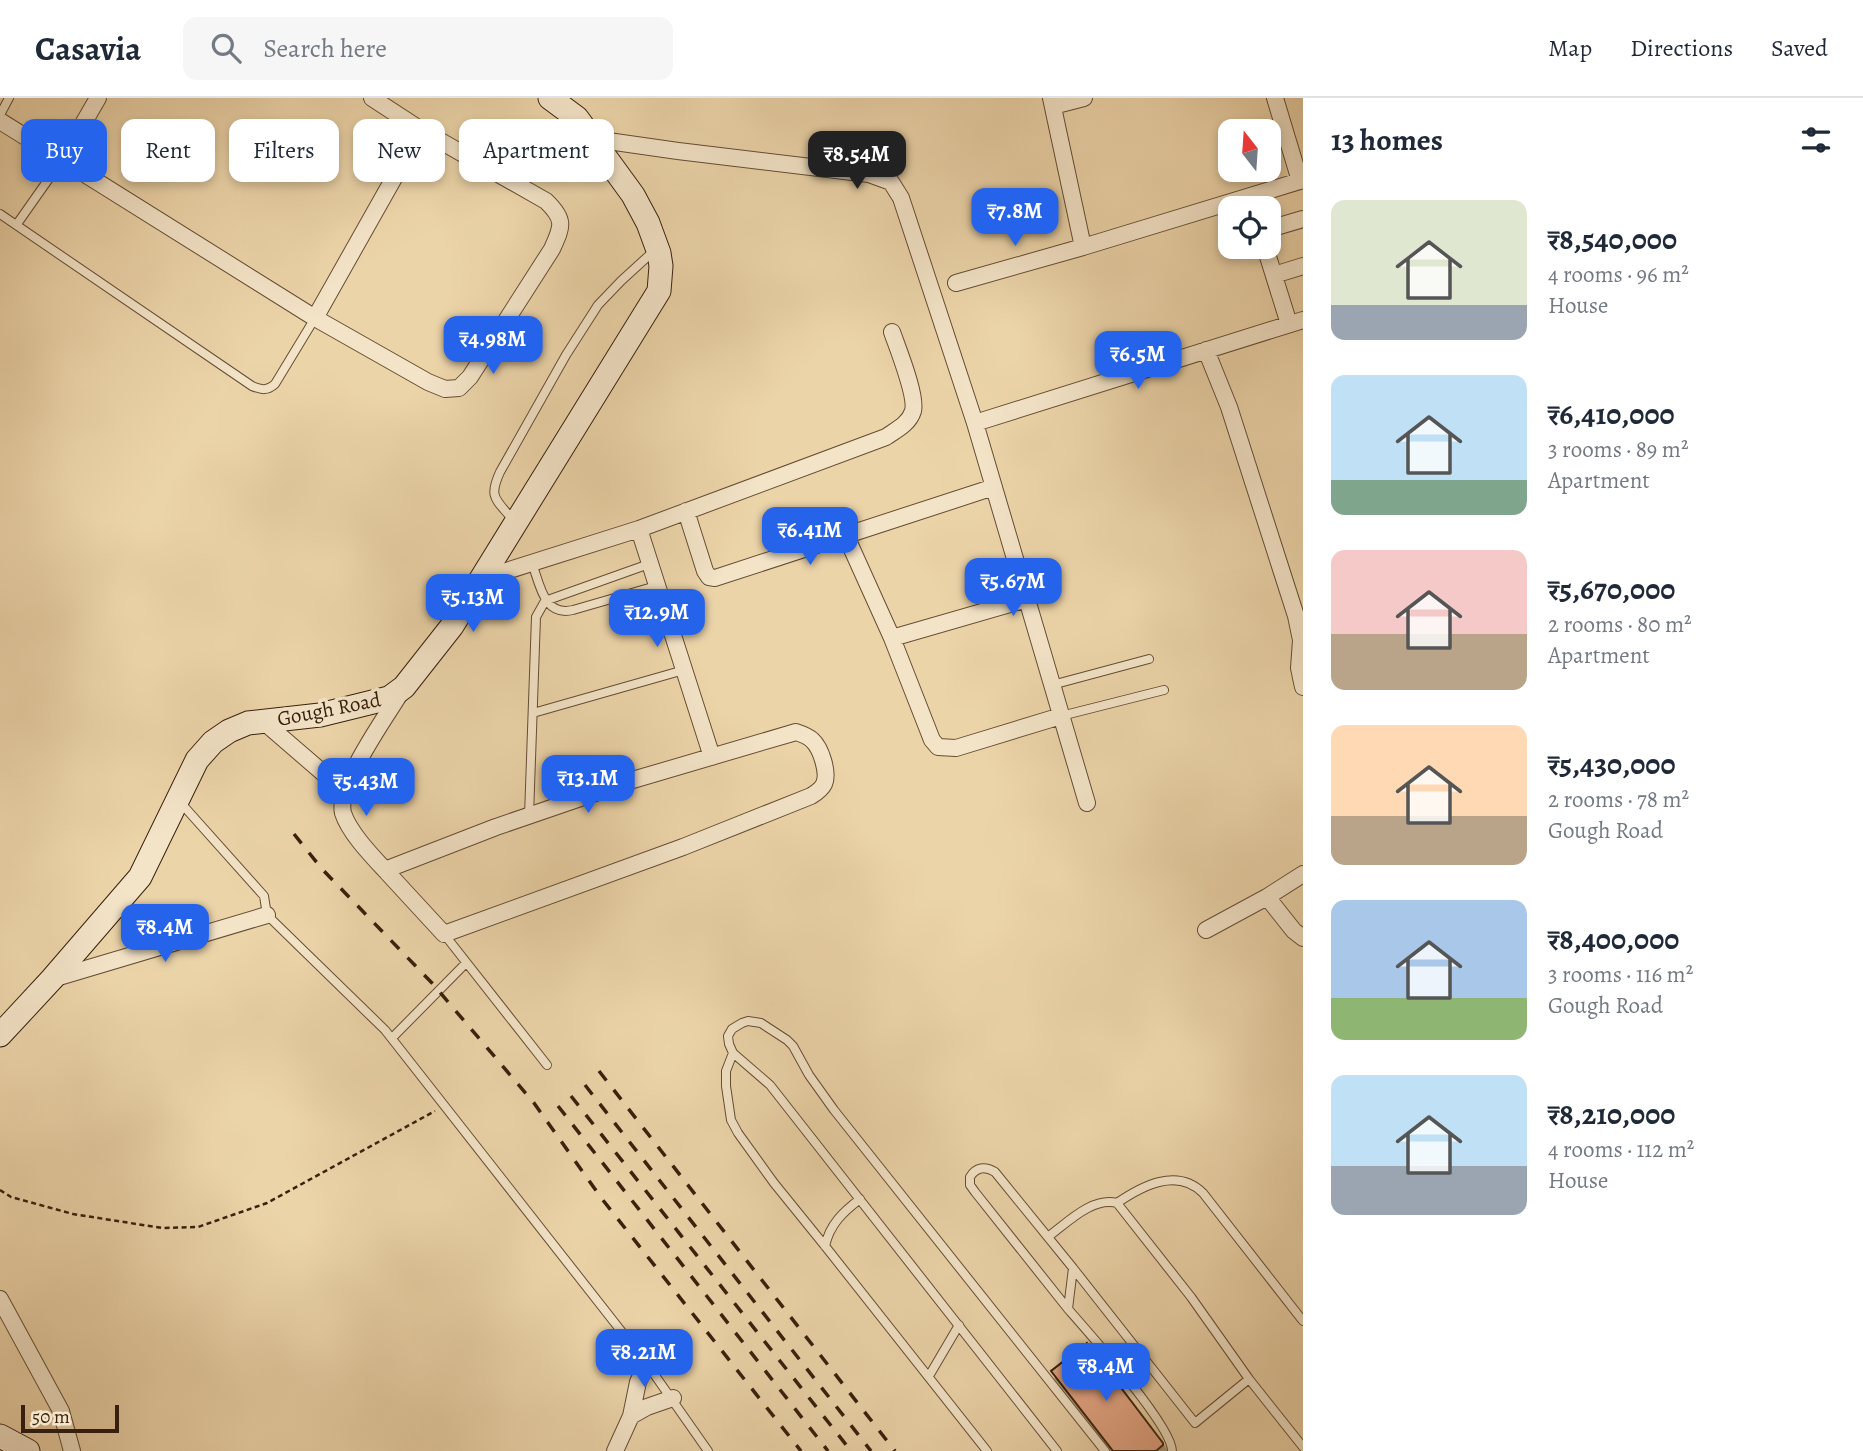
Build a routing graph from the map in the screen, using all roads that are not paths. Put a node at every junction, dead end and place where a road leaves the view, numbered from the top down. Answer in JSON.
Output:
{"nodes":[{"id":1,"x":9,"y":98,"type":"edge"},
{"id":2,"x":98,"y":98,"type":"edge"},
{"id":3,"x":372,"y":98,"type":"edge"},
{"id":4,"x":550,"y":98,"type":"edge"},
{"id":5,"x":1084,"y":98,"type":"edge"},
{"id":6,"x":1275,"y":98,"type":"edge"},
{"id":7,"x":1052,"y":102,"type":"edge"},
{"id":8,"x":0,"y":115,"type":"edge"},
{"id":9,"x":86,"y":119,"type":"edge"},
{"id":10,"x":404,"y":119,"type":"edge"},
{"id":11,"x":578,"y":119,"type":"edge"},
{"id":12,"x":0,"y":121,"type":"edge"},
{"id":13,"x":21,"y":134,"type":"edge"},
{"id":14,"x":614,"y":142,"type":"edge"},
{"id":15,"x":445,"y":144,"type":"edge"},
{"id":16,"x":614,"y":168,"type":"edge"},
{"id":17,"x":1301,"y":181,"type":"edge"},
{"id":18,"x":47,"y":182,"type":"edge"},
{"id":19,"x":97,"y":182,"type":"edge"},
{"id":20,"x":392,"y":182,"type":"edge"},
{"id":21,"x":1267,"y":196,"type":"edge"},
{"id":22,"x":1218,"y":211,"type":"edge"},
{"id":23,"x":0,"y":214,"type":"edge"},
{"id":24,"x":1303,"y":219,"type":"edge"},
{"id":25,"x":17,"y":224,"type":"junction"},
{"id":26,"x":1281,"y":225,"type":"edge"},
{"id":27,"x":1083,"y":247,"type":"junction"},
{"id":28,"x":657,"y":248,"type":"junction"},
{"id":29,"x":1269,"y":259,"type":"edge"},
{"id":30,"x":1303,"y":266,"type":"edge"},
{"id":31,"x":1274,"y":275,"type":"junction"},
{"id":32,"x":956,"y":283,"type":"dead end"},
{"id":33,"x":315,"y":318,"type":"junction"},
{"id":34,"x":1296,"y":322,"type":"edge"},
{"id":35,"x":892,"y":332,"type":"dead end"},
{"id":36,"x":1206,"y":350,"type":"junction"},
{"id":37,"x":975,"y":423,"type":"junction"},
{"id":38,"x":994,"y":487,"type":"junction"},
{"id":39,"x":686,"y":511,"type":"junction"},
{"id":40,"x":515,"y":522,"type":"junction"},
{"id":41,"x":639,"y":529,"type":"junction"},
{"id":42,"x":846,"y":536,"type":"junction"},
{"id":43,"x":532,"y":564,"type":"junction"},
{"id":44,"x":649,"y":564,"type":"junction"},
{"id":45,"x":481,"y":579,"type":"junction"},
{"id":46,"x":656,"y":586,"type":"junction"},
{"id":47,"x":1027,"y":599,"type":"junction"},
{"id":48,"x":545,"y":601,"type":"junction"},
{"id":49,"x":892,"y":638,"type":"junction"},
{"id":50,"x":1149,"y":659,"type":"dead end"},
{"id":51,"x":684,"y":670,"type":"junction"},
{"id":52,"x":1052,"y":685,"type":"junction"},
{"id":53,"x":404,"y":687,"type":"junction"},
{"id":54,"x":1303,"y":687,"type":"edge"},
{"id":55,"x":1164,"y":690,"type":"dead end"},
{"id":56,"x":533,"y":713,"type":"junction"},
{"id":57,"x":1061,"y":716,"type":"junction"},
{"id":58,"x":264,"y":722,"type":"junction"},
{"id":59,"x":712,"y":757,"type":"junction"},
{"id":60,"x":344,"y":791,"type":"junction"},
{"id":61,"x":178,"y":800,"type":"junction"},
{"id":62,"x":1087,"y":803,"type":"dead end"},
{"id":63,"x":529,"y":816,"type":"junction"},
{"id":64,"x":384,"y":870,"type":"junction"},
{"id":65,"x":1303,"y":874,"type":"edge"},
{"id":66,"x":1267,"y":897,"type":"junction"},
{"id":67,"x":267,"y":915,"type":"junction"},
{"id":68,"x":1206,"y":930,"type":"dead end"},
{"id":69,"x":444,"y":934,"type":"junction"},
{"id":70,"x":1303,"y":938,"type":"edge"},
{"id":71,"x":466,"y":963,"type":"junction"},
{"id":72,"x":52,"y":979,"type":"junction"},
{"id":73,"x":0,"y":1035,"type":"edge"},
{"id":74,"x":392,"y":1038,"type":"junction"},
{"id":75,"x":733,"y":1053,"type":"junction"},
{"id":76,"x":547,"y":1065,"type":"dead end"},
{"id":77,"x":860,"y":1199,"type":"junction"},
{"id":78,"x":1117,"y":1203,"type":"junction"},
{"id":79,"x":1049,"y":1236,"type":"junction"},
{"id":80,"x":825,"y":1246,"type":"junction"},
{"id":81,"x":1073,"y":1268,"type":"junction"},
{"id":82,"x":0,"y":1299,"type":"edge"},
{"id":83,"x":1069,"y":1309,"type":"junction"},
{"id":84,"x":1303,"y":1321,"type":"edge"},
{"id":85,"x":959,"y":1325,"type":"junction"},
{"id":86,"x":648,"y":1364,"type":"junction"},
{"id":87,"x":929,"y":1376,"type":"junction"},
{"id":88,"x":1249,"y":1378,"type":"junction"},
{"id":89,"x":673,"y":1398,"type":"junction"},
{"id":90,"x":631,"y":1416,"type":"junction"},
{"id":91,"x":0,"y":1436,"type":"edge"},
{"id":92,"x":1303,"y":1447,"type":"edge"},
{"id":93,"x":28,"y":1451,"type":"edge"},
{"id":94,"x":72,"y":1451,"type":"edge"},
{"id":95,"x":615,"y":1451,"type":"edge"},
{"id":96,"x":708,"y":1451,"type":"edge"},
{"id":97,"x":987,"y":1451,"type":"edge"},
{"id":98,"x":1057,"y":1451,"type":"edge"},
{"id":99,"x":1105,"y":1451,"type":"edge"},
{"id":100,"x":1172,"y":1451,"type":"edge"}],
"edges":[{"from":1,"to":8,"type":"lane"},
{"from":2,"to":9,"type":"street"},
{"from":3,"to":10,"type":"street"},
{"from":4,"to":11,"type":"street","name":"Gough Road"},
{"from":5,"to":7,"type":"street"},
{"from":6,"to":17,"type":"street"},
{"from":7,"to":27,"type":"street"},
{"from":12,"to":13,"type":"street"},
{"from":14,"to":37,"type":"street"},
{"from":15,"to":33,"type":"street"},
{"from":16,"to":28,"type":"street","name":"Gough Road"},
{"from":17,"to":21,"type":"street"},
{"from":18,"to":25,"type":"lane"},
{"from":19,"to":33,"type":"street"},
{"from":20,"to":33,"type":"street"},
{"from":22,"to":27,"type":"street"},
{"from":23,"to":25,"type":"lane"},
{"from":24,"to":26,"type":"street"},
{"from":25,"to":33,"type":"lane"},
{"from":27,"to":32,"type":"street"},
{"from":28,"to":40,"type":"street","name":"Gough Road"},
{"from":28,"to":40,"type":"lane"},
{"from":29,"to":31,"type":"street"},
{"from":30,"to":31,"type":"street"},
{"from":31,"to":34,"type":"street"},
{"from":34,"to":36,"type":"street"},
{"from":35,"to":39,"type":"street"},
{"from":36,"to":37,"type":"street"},
{"from":36,"to":54,"type":"street"},
{"from":37,"to":38,"type":"street"},
{"from":38,"to":42,"type":"street"},
{"from":38,"to":47,"type":"street"},
{"from":39,"to":41,"type":"street"},
{"from":39,"to":42,"type":"street"},
{"from":40,"to":45,"type":"street","name":"Gough Road"},
{"from":41,"to":43,"type":"street"},
{"from":41,"to":44,"type":"street"},
{"from":42,"to":49,"type":"street"},
{"from":43,"to":45,"type":"street"},
{"from":43,"to":48,"type":"lane"},
{"from":44,"to":46,"type":"street"},
{"from":44,"to":48,"type":"lane"},
{"from":45,"to":53,"type":"street","name":"Gough Road"},
{"from":46,"to":48,"type":"lane"},
{"from":46,"to":51,"type":"street"},
{"from":47,"to":49,"type":"street"},
{"from":47,"to":52,"type":"street"},
{"from":48,"to":56,"type":"lane"},
{"from":49,"to":57,"type":"street"},
{"from":50,"to":52,"type":"lane"},
{"from":51,"to":56,"type":"lane"},
{"from":51,"to":59,"type":"street"},
{"from":52,"to":57,"type":"street"},
{"from":53,"to":58,"type":"street","name":"Gough Road"},
{"from":53,"to":60,"type":"street"},
{"from":55,"to":57,"type":"lane"},
{"from":56,"to":63,"type":"lane"},
{"from":57,"to":62,"type":"street"},
{"from":58,"to":60,"type":"street"},
{"from":58,"to":61,"type":"street","name":"Gough Road"},
{"from":59,"to":63,"type":"street"},
{"from":59,"to":69,"type":"street"},
{"from":60,"to":64,"type":"street"},
{"from":61,"to":67,"type":"lane"},
{"from":61,"to":72,"type":"street","name":"Gough Road"},
{"from":63,"to":64,"type":"street"},
{"from":64,"to":69,"type":"street"},
{"from":65,"to":66,"type":"street"},
{"from":66,"to":68,"type":"street"},
{"from":66,"to":70,"type":"street"},
{"from":67,"to":72,"type":"street"},
{"from":67,"to":74,"type":"lane"},
{"from":69,"to":71,"type":"lane"},
{"from":71,"to":74,"type":"lane"},
{"from":71,"to":76,"type":"lane"},
{"from":72,"to":73,"type":"street","name":"Gough Road"},
{"from":74,"to":86,"type":"lane"},
{"from":75,"to":77,"type":"lane"},
{"from":75,"to":80,"type":"lane"},
{"from":75,"to":99,"type":"lane"},
{"from":77,"to":80,"type":"lane"},
{"from":77,"to":85,"type":"lane"},
{"from":78,"to":79,"type":"lane"},
{"from":78,"to":84,"type":"lane"},
{"from":78,"to":88,"type":"lane"},
{"from":79,"to":81,"type":"lane"},
{"from":79,"to":83,"type":"lane"},
{"from":80,"to":87,"type":"lane"},
{"from":81,"to":83,"type":"lane"},
{"from":81,"to":88,"type":"lane"},
{"from":82,"to":94,"type":"street"},
{"from":83,"to":100,"type":"lane"},
{"from":85,"to":87,"type":"lane"},
{"from":85,"to":98,"type":"lane"},
{"from":86,"to":89,"type":"lane"},
{"from":86,"to":90,"type":"street"},
{"from":87,"to":97,"type":"lane"},
{"from":88,"to":92,"type":"lane"},
{"from":89,"to":90,"type":"street"},
{"from":89,"to":96,"type":"lane"},
{"from":90,"to":95,"type":"street"},
{"from":91,"to":93,"type":"street"}]}
